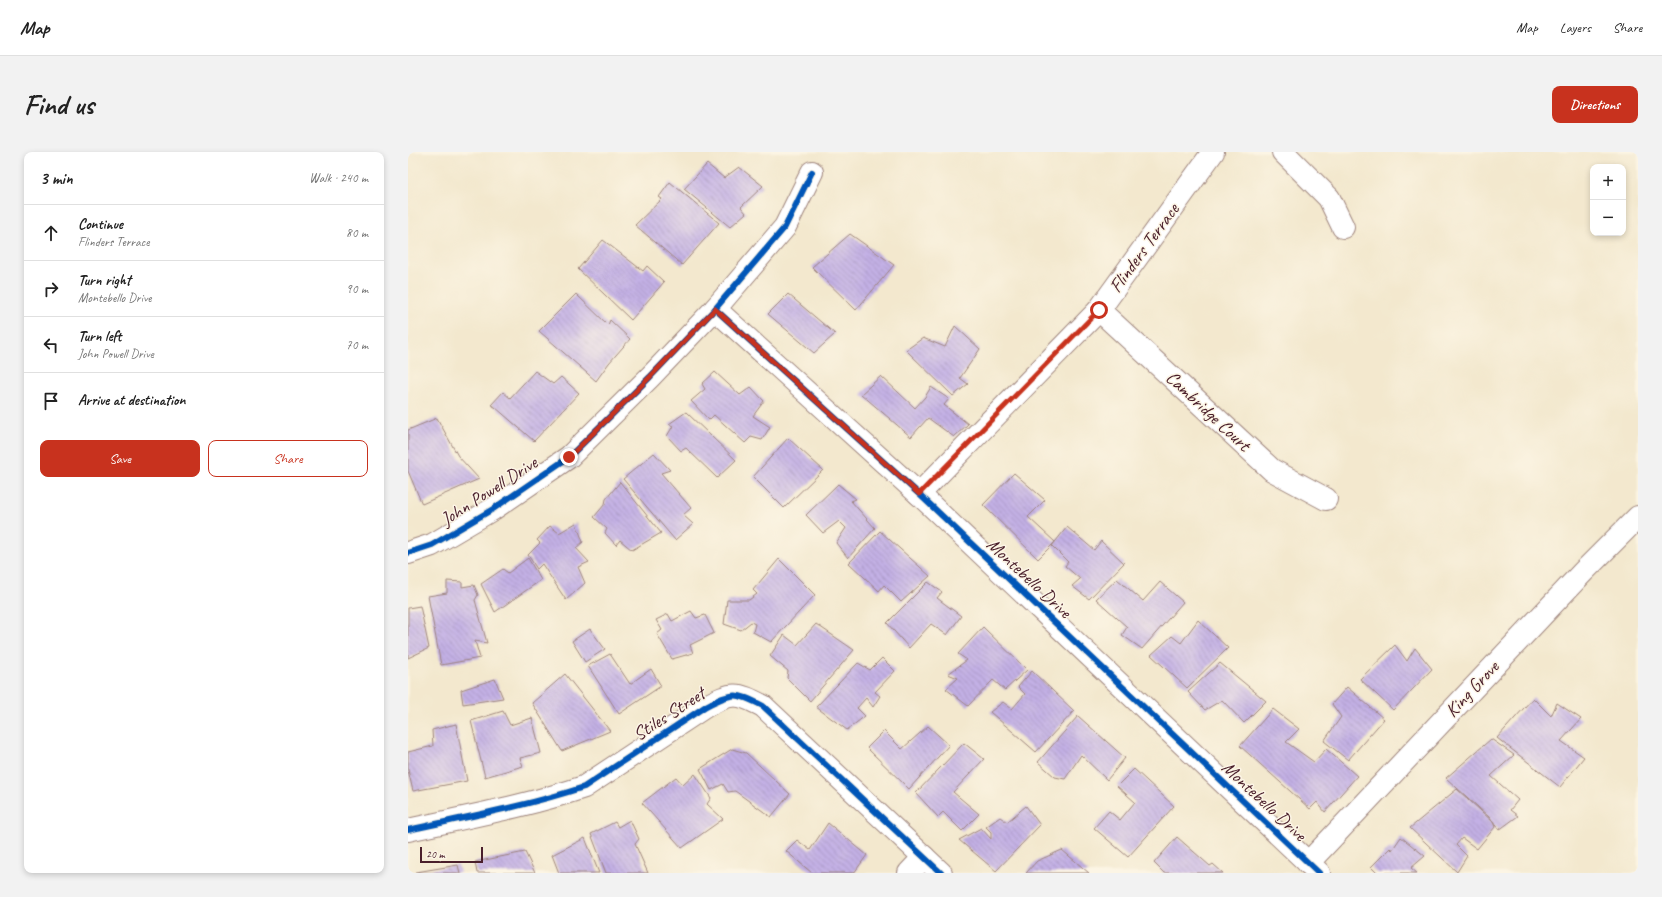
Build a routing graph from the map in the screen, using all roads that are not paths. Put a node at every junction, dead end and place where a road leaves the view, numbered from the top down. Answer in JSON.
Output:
{"nodes":[{"id":1,"x":1213,"y":152,"type":"edge"},
{"id":2,"x":1283,"y":152,"type":"edge"},
{"id":3,"x":812,"y":172,"type":"dead end"},
{"id":4,"x":1343,"y":227,"type":"dead end"},
{"id":5,"x":715,"y":309,"type":"junction"},
{"id":6,"x":1099,"y":310,"type":"junction"},
{"id":7,"x":919,"y":494,"type":"junction"},
{"id":8,"x":1326,"y":499,"type":"dead end"},
{"id":9,"x":1638,"y":517,"type":"edge"},
{"id":10,"x":408,"y":553,"type":"edge"},
{"id":11,"x":408,"y":830,"type":"edge"},
{"id":12,"x":924,"y":857,"type":"junction"},
{"id":13,"x":1314,"y":868,"type":"edge"},
{"id":14,"x":909,"y":873,"type":"edge"},
{"id":15,"x":941,"y":873,"type":"edge"}],
"edges":[{"from":1,"to":6,"type":"street","name":"Flinders Terrace"},
{"from":2,"to":4,"type":"street"},
{"from":3,"to":5,"type":"street","name":"John Powell Drive"},
{"from":5,"to":7,"type":"street","name":"Montebello Drive"},
{"from":5,"to":10,"type":"street","name":"John Powell Drive"},
{"from":6,"to":7,"type":"street","name":"Flinders Terrace"},
{"from":6,"to":8,"type":"street","name":"Cambridge Court"},
{"from":7,"to":13,"type":"street","name":"Montebello Drive"},
{"from":9,"to":13,"type":"street","name":"King Grove"},
{"from":11,"to":12,"type":"street","name":"Stiles Street"},
{"from":12,"to":14,"type":"street"},
{"from":12,"to":15,"type":"street","name":"Stiles Street"}]}
